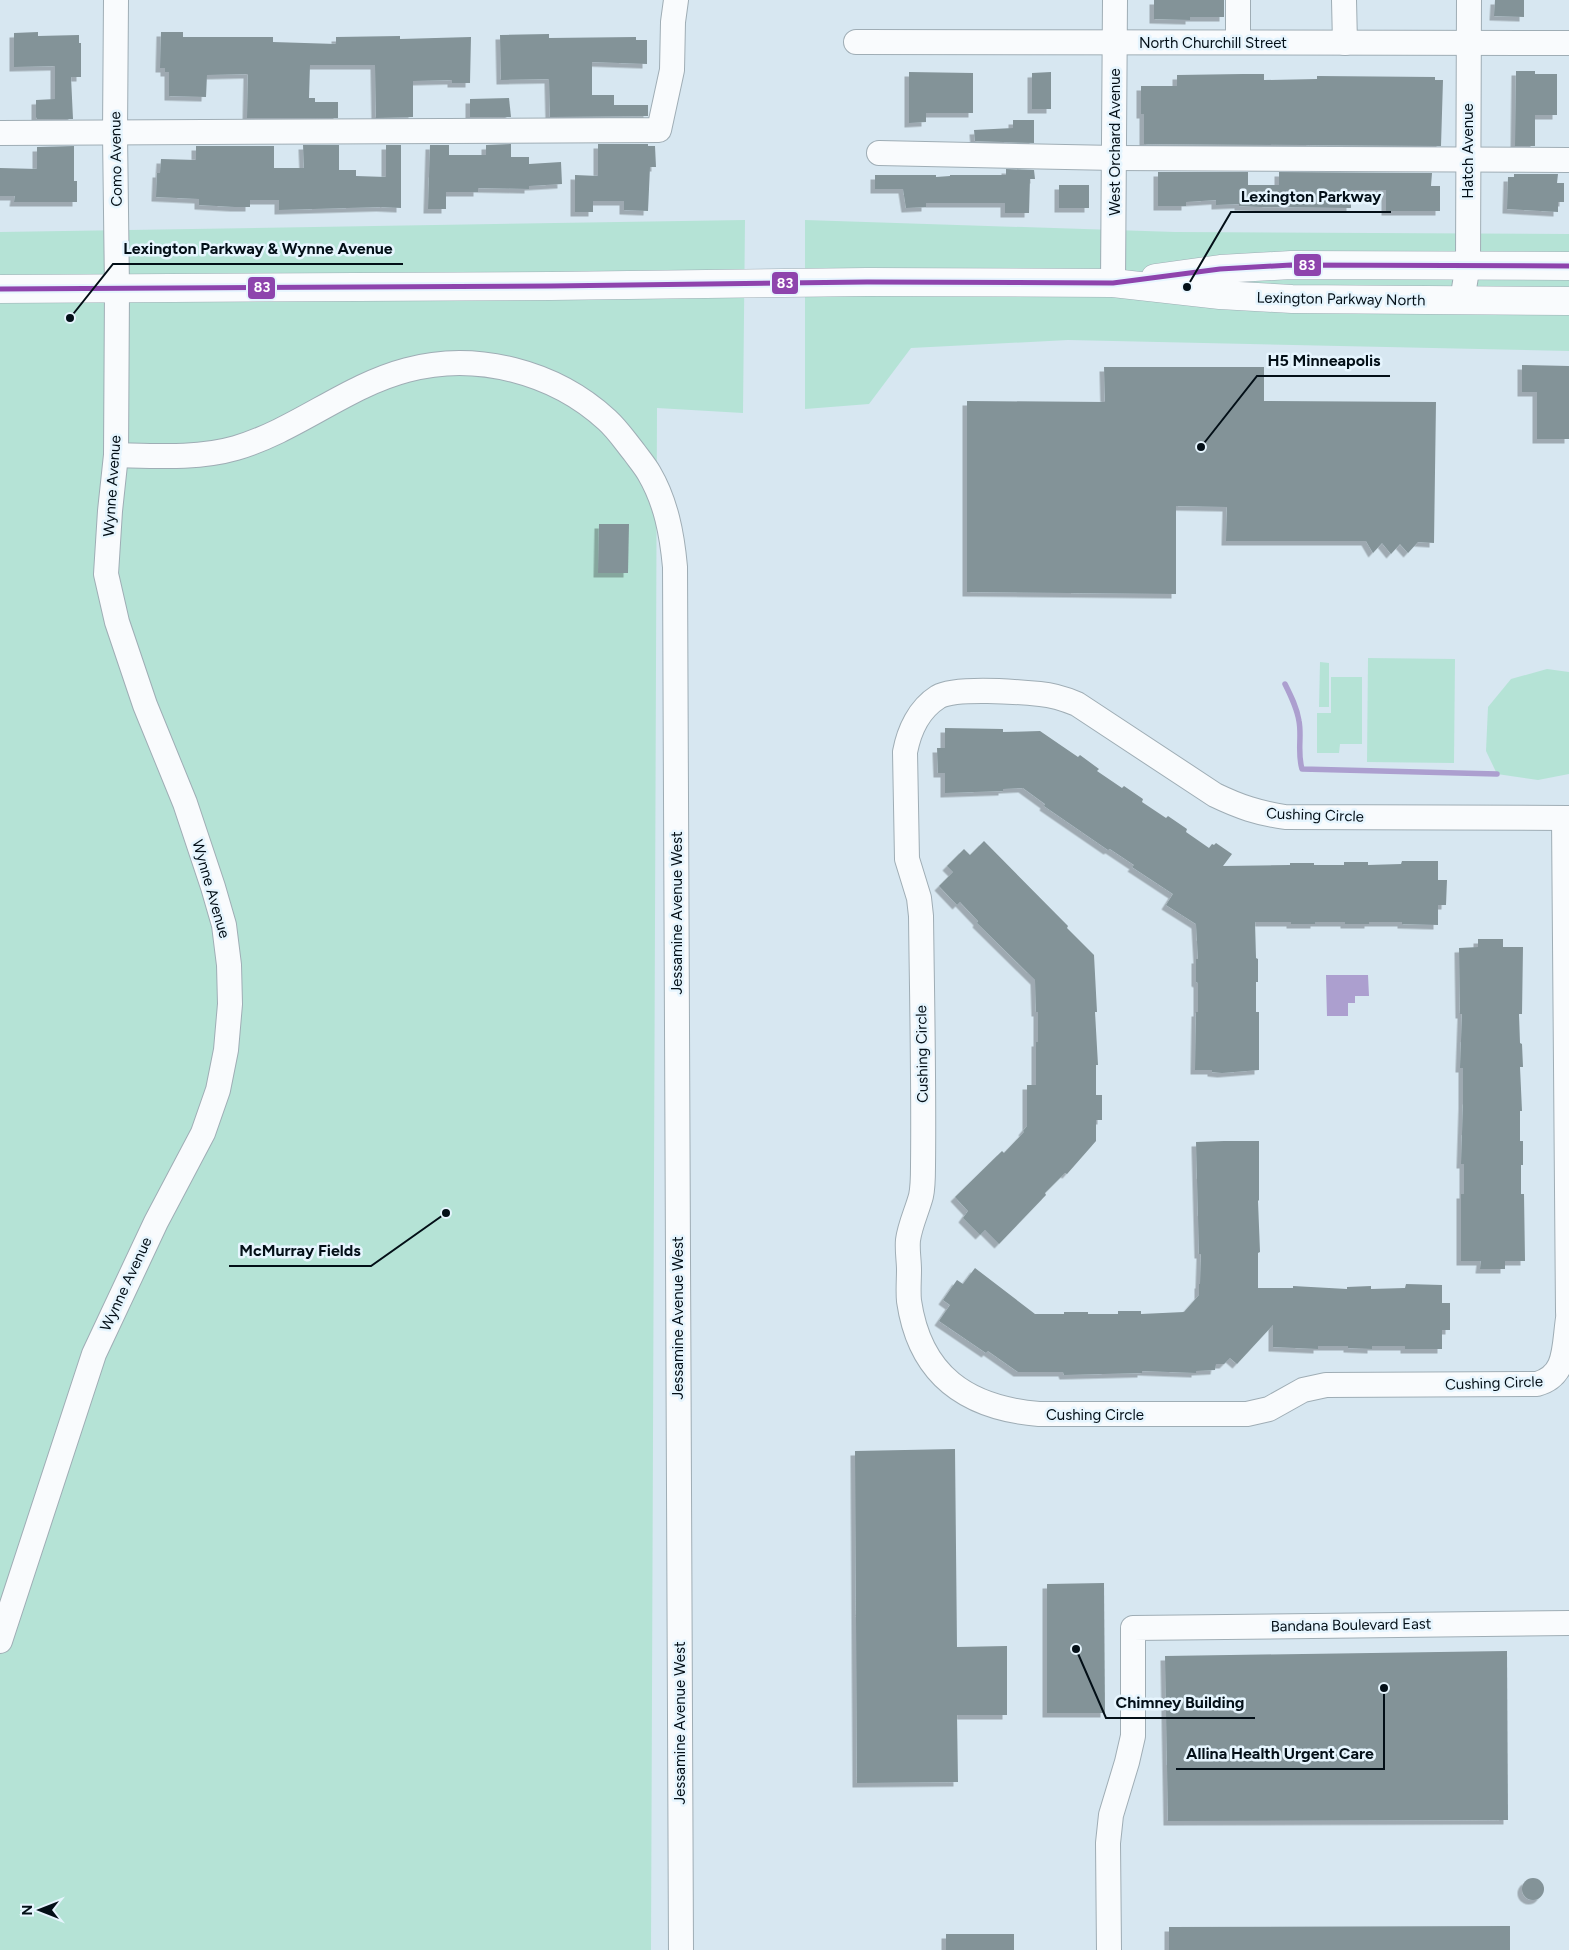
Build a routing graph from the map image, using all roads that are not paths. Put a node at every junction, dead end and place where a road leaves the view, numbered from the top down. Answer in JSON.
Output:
{"nodes":[{"id":1,"x":116,"y":0,"type":"edge"},
{"id":2,"x":676,"y":0,"type":"edge"},
{"id":3,"x":1115,"y":0,"type":"edge"},
{"id":4,"x":1238,"y":0,"type":"edge"},
{"id":5,"x":1344,"y":0,"type":"edge"},
{"id":6,"x":1469,"y":0,"type":"edge"},
{"id":7,"x":856,"y":42,"type":"dead end"},
{"id":8,"x":1238,"y":42,"type":"junction"},
{"id":9,"x":1469,"y":42,"type":"junction"},
{"id":10,"x":1115,"y":43,"type":"junction"},
{"id":11,"x":1345,"y":43,"type":"junction"},
{"id":12,"x":1569,"y":43,"type":"edge"},
{"id":13,"x":0,"y":133,"type":"edge"},
{"id":14,"x":114,"y":133,"type":"junction"},
{"id":15,"x":879,"y":153,"type":"dead end"},
{"id":16,"x":1115,"y":158,"type":"junction"},
{"id":17,"x":1468,"y":160,"type":"junction"},
{"id":18,"x":1569,"y":160,"type":"edge"},
{"id":19,"x":1468,"y":264,"type":"junction"},
{"id":20,"x":1569,"y":266,"type":"edge"},
{"id":21,"x":1114,"y":283,"type":"junction"},
{"id":22,"x":0,"y":289,"type":"edge"},
{"id":23,"x":117,"y":289,"type":"junction"},
{"id":24,"x":1462,"y":301,"type":"junction"},
{"id":25,"x":1569,"y":301,"type":"edge"},
{"id":26,"x":117,"y":318,"type":"joint"},
{"id":27,"x":116,"y":455,"type":"junction"},
{"id":28,"x":1567,"y":818,"type":"edge"},
{"id":29,"x":1569,"y":1312,"type":"edge"},
{"id":30,"x":1569,"y":1622,"type":"edge"},
{"id":31,"x":0,"y":1641,"type":"edge"},
{"id":32,"x":681,"y":1950,"type":"edge"},
{"id":33,"x":1109,"y":1950,"type":"edge"}],
"edges":[{"from":1,"to":14,"type":"street","name":"Como Avenue"},
{"from":2,"to":14,"type":"street"},
{"from":3,"to":10,"type":"street","name":"West Orchard Avenue"},
{"from":4,"to":8,"type":"street"},
{"from":5,"to":11,"type":"street"},
{"from":6,"to":9,"type":"street","name":"Hatch Avenue"},
{"from":7,"to":10,"type":"street","name":"North Churchill Street"},
{"from":8,"to":10,"type":"street","name":"North Churchill Street"},
{"from":8,"to":11,"type":"street","name":"North Churchill Street"},
{"from":9,"to":11,"type":"street","name":"North Churchill Street"},
{"from":9,"to":12,"type":"street","name":"North Churchill Street"},
{"from":9,"to":17,"type":"street","name":"Hatch Avenue"},
{"from":10,"to":16,"type":"street","name":"West Orchard Avenue"},
{"from":13,"to":14,"type":"street"},
{"from":14,"to":23,"type":"street","name":"Como Avenue"},
{"from":15,"to":16,"type":"street"},
{"from":16,"to":17,"type":"street"},
{"from":16,"to":21,"type":"street","name":"West Orchard Avenue"},
{"from":17,"to":18,"type":"street"},
{"from":17,"to":19,"type":"street","name":"Hatch Avenue"},
{"from":19,"to":20,"type":"main road","name":"Lexington Parkway North"},
{"from":19,"to":21,"type":"main road","name":"Lexington Parkway North"},
{"from":19,"to":24,"type":"street","name":"Hatch Avenue"},
{"from":21,"to":23,"type":"main road","name":"Lexington Parkway North"},
{"from":21,"to":24,"type":"main road","name":"Lexington Parkway North"},
{"from":22,"to":23,"type":"main road","name":"Lexington Parkway North"},
{"from":23,"to":26,"type":"street","name":"Como Avenue"},
{"from":24,"to":25,"type":"main road","name":"Lexington Parkway North"},
{"from":26,"to":27,"type":"street","name":"Wynne Avenue"},
{"from":27,"to":31,"type":"street","name":"Wynne Avenue"},
{"from":27,"to":32,"type":"street","name":"Jessamine Avenue West"},
{"from":28,"to":29,"type":"street","name":"Cushing Circle"},
{"from":28,"to":29,"type":"street","name":"Cushing Circle"},
{"from":30,"to":33,"type":"street","name":"Bandana Boulevard East"}]}
